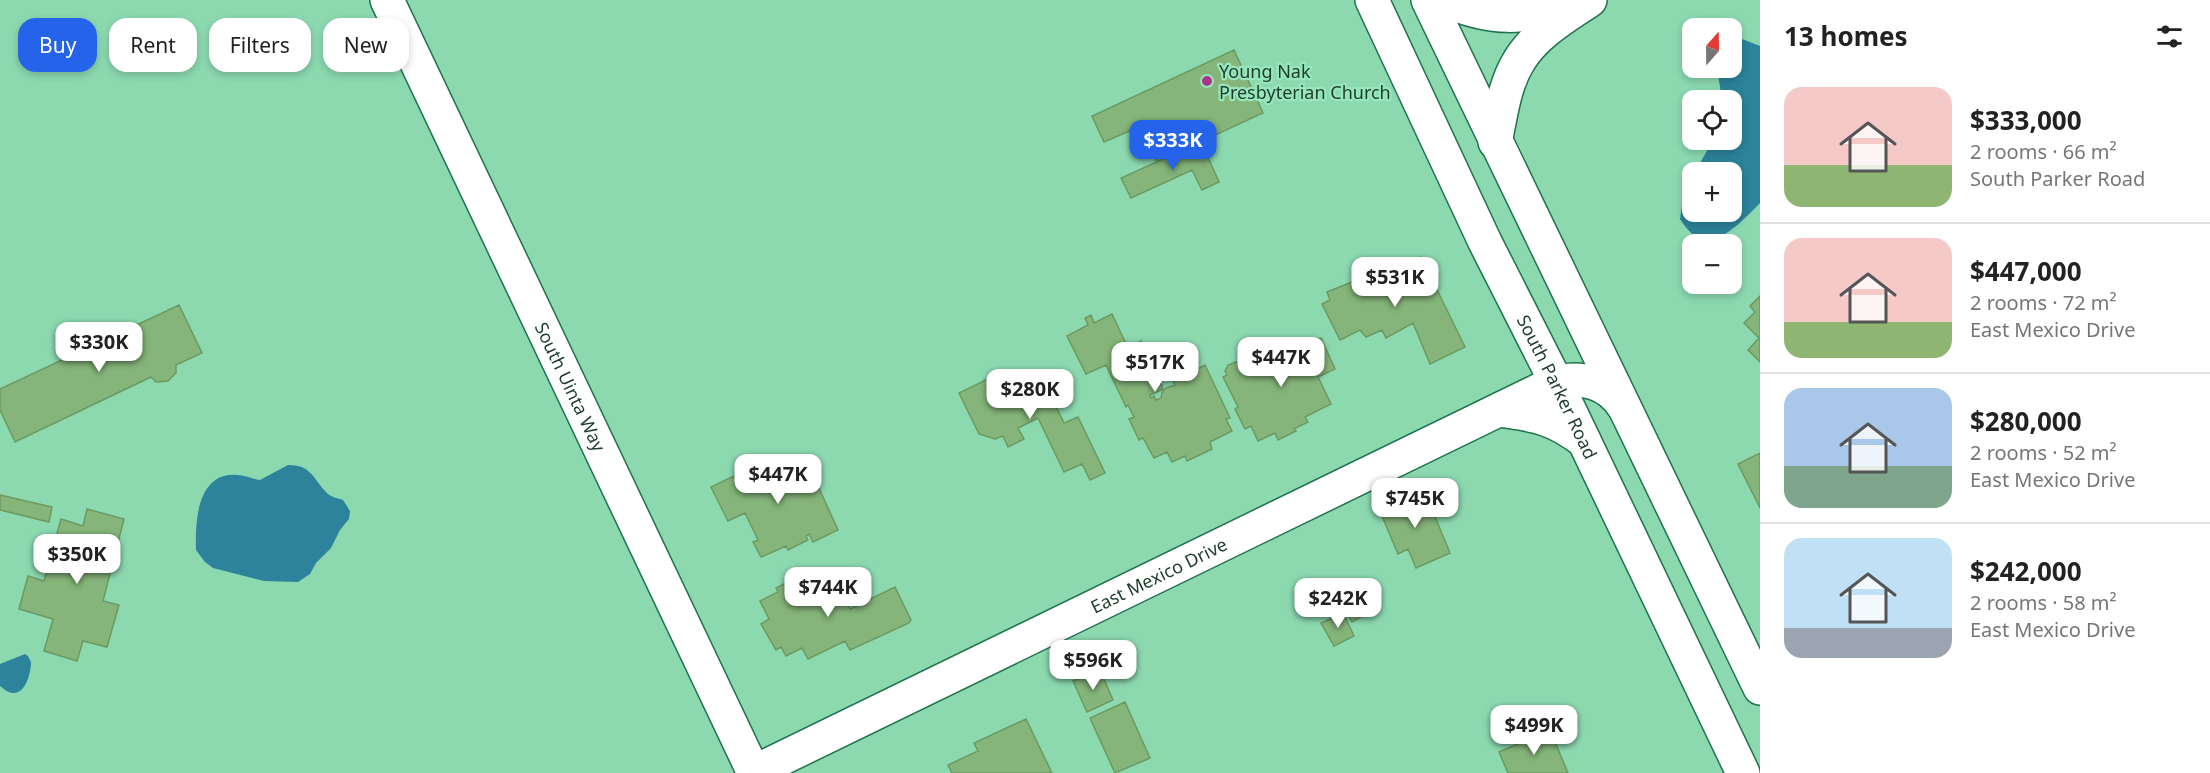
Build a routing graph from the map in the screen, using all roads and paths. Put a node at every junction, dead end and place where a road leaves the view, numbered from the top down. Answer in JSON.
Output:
{"nodes":[{"id":1,"x":387,"y":0,"type":"edge"},
{"id":2,"x":1372,"y":0,"type":"edge"},
{"id":3,"x":1428,"y":0,"type":"edge"},
{"id":4,"x":1443,"y":0,"type":"edge"},
{"id":5,"x":1583,"y":0,"type":"edge"},
{"id":6,"x":1590,"y":0,"type":"edge"},
{"id":7,"x":1495,"y":142,"type":"junction"},
{"id":8,"x":1517,"y":304,"type":"junction"},
{"id":9,"x":1585,"y":327,"type":"junction"},
{"id":10,"x":1556,"y":382,"type":"junction"},
{"id":11,"x":1624,"y":407,"type":"junction"},
{"id":12,"x":1499,"y":410,"type":"junction"},
{"id":13,"x":1584,"y":441,"type":"junction"},
{"id":14,"x":1760,"y":688,"type":"edge"},
{"id":15,"x":754,"y":772,"type":"edge"},
{"id":16,"x":1743,"y":773,"type":"edge"}],
"edges":[{"from":1,"to":15,"type":"street","name":"South Uinta Way"},
{"from":2,"to":8,"type":"street","name":"South Parker Road"},
{"from":3,"to":7,"type":"street"},
{"from":4,"to":5,"type":"street"},
{"from":6,"to":7,"type":"street"},
{"from":7,"to":9,"type":"street"},
{"from":8,"to":9,"type":"street"},
{"from":8,"to":10,"type":"street","name":"South Parker Road"},
{"from":9,"to":11,"type":"street"},
{"from":10,"to":11,"type":"street","name":"East Mexico Drive"},
{"from":10,"to":12,"type":"street","name":"East Mexico Drive"},
{"from":10,"to":13,"type":"street","name":"South Parker Road"},
{"from":11,"to":14,"type":"street"},
{"from":12,"to":13,"type":"street"},
{"from":12,"to":15,"type":"street","name":"East Mexico Drive"},
{"from":13,"to":16,"type":"street","name":"South Parker Road"}]}
